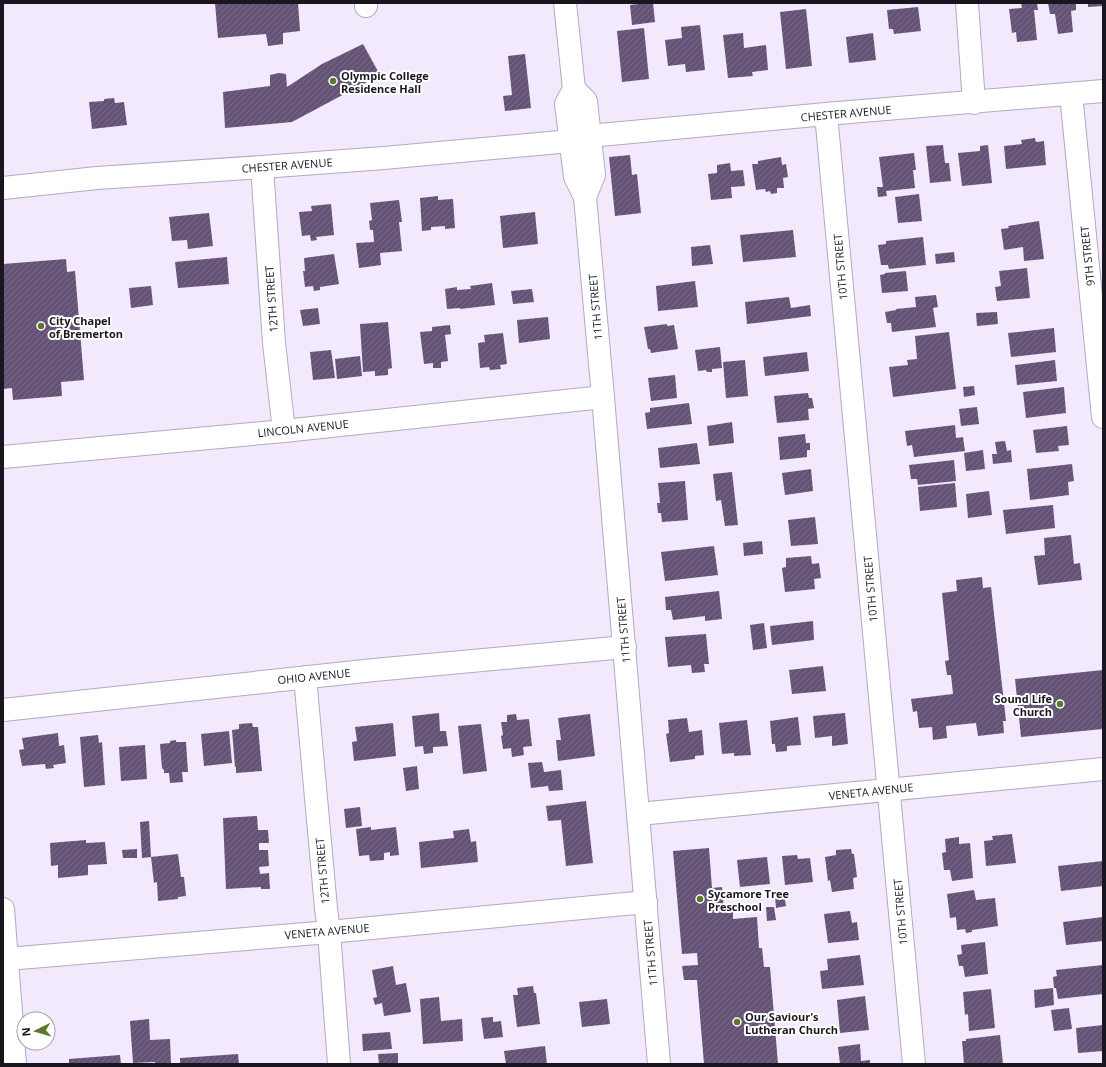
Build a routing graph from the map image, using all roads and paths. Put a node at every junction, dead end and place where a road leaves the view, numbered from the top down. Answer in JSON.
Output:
{"nodes":[{"id":1,"x":565,"y":3,"type":"edge"},
{"id":2,"x":967,"y":3,"type":"edge"},
{"id":3,"x":1103,"y":91,"type":"edge"},
{"id":4,"x":1071,"y":94,"type":"junction"},
{"id":5,"x":974,"y":103,"type":"junction"},
{"id":6,"x":826,"y":114,"type":"junction"},
{"id":7,"x":580,"y":139,"type":"junction"},
{"id":8,"x":262,"y":167,"type":"junction"},
{"id":9,"x":3,"y":188,"type":"edge"},
{"id":10,"x":603,"y":397,"type":"junction"},
{"id":11,"x":1103,"y":417,"type":"edge"},
{"id":12,"x":284,"y":431,"type":"junction"},
{"id":13,"x":3,"y":457,"type":"edge"},
{"id":14,"x":625,"y":647,"type":"junction"},
{"id":15,"x":305,"y":677,"type":"junction"},
{"id":16,"x":3,"y":710,"type":"edge"},
{"id":17,"x":1103,"y":769,"type":"edge"},
{"id":18,"x":889,"y":790,"type":"junction"},
{"id":19,"x":638,"y":814,"type":"junction"},
{"id":20,"x":646,"y":902,"type":"junction"},
{"id":21,"x":3,"y":909,"type":"edge"},
{"id":22,"x":329,"y":932,"type":"junction"},
{"id":23,"x":7,"y":959,"type":"junction"},
{"id":24,"x":15,"y":1064,"type":"edge"},
{"id":25,"x":339,"y":1064,"type":"edge"},
{"id":26,"x":659,"y":1064,"type":"edge"},
{"id":27,"x":914,"y":1064,"type":"edge"}],
"edges":[{"from":1,"to":7,"type":"street","name":"11TH STREET"},
{"from":2,"to":5,"type":"street"},
{"from":3,"to":4,"type":"street","name":"CHESTER AVENUE"},
{"from":4,"to":5,"type":"street","name":"CHESTER AVENUE"},
{"from":4,"to":11,"type":"street","name":"9TH STREET"},
{"from":5,"to":6,"type":"street","name":"CHESTER AVENUE"},
{"from":6,"to":7,"type":"street","name":"CHESTER AVENUE"},
{"from":6,"to":18,"type":"street","name":"10TH STREET"},
{"from":7,"to":8,"type":"street","name":"CHESTER AVENUE"},
{"from":7,"to":10,"type":"street","name":"11TH STREET"},
{"from":8,"to":9,"type":"street","name":"CHESTER AVENUE"},
{"from":8,"to":12,"type":"street","name":"12TH STREET"},
{"from":10,"to":12,"type":"street","name":"LINCOLN AVENUE"},
{"from":10,"to":14,"type":"street","name":"11TH STREET"},
{"from":12,"to":13,"type":"street","name":"LINCOLN AVENUE"},
{"from":14,"to":15,"type":"street","name":"OHIO AVENUE"},
{"from":14,"to":19,"type":"street","name":"11TH STREET"},
{"from":15,"to":16,"type":"street","name":"OHIO AVENUE"},
{"from":15,"to":22,"type":"street","name":"12TH STREET"},
{"from":17,"to":18,"type":"street","name":"VENETA AVENUE"},
{"from":18,"to":19,"type":"street","name":"VENETA AVENUE"},
{"from":18,"to":27,"type":"street","name":"10TH STREET"},
{"from":19,"to":20,"type":"street","name":"11TH STREET"},
{"from":20,"to":22,"type":"street","name":"VENETA AVENUE"},
{"from":20,"to":26,"type":"street","name":"11TH STREET"},
{"from":21,"to":23,"type":"street"},
{"from":22,"to":23,"type":"street","name":"VENETA AVENUE"},
{"from":22,"to":25,"type":"street","name":"12TH STREET"},
{"from":23,"to":24,"type":"street"}]}
